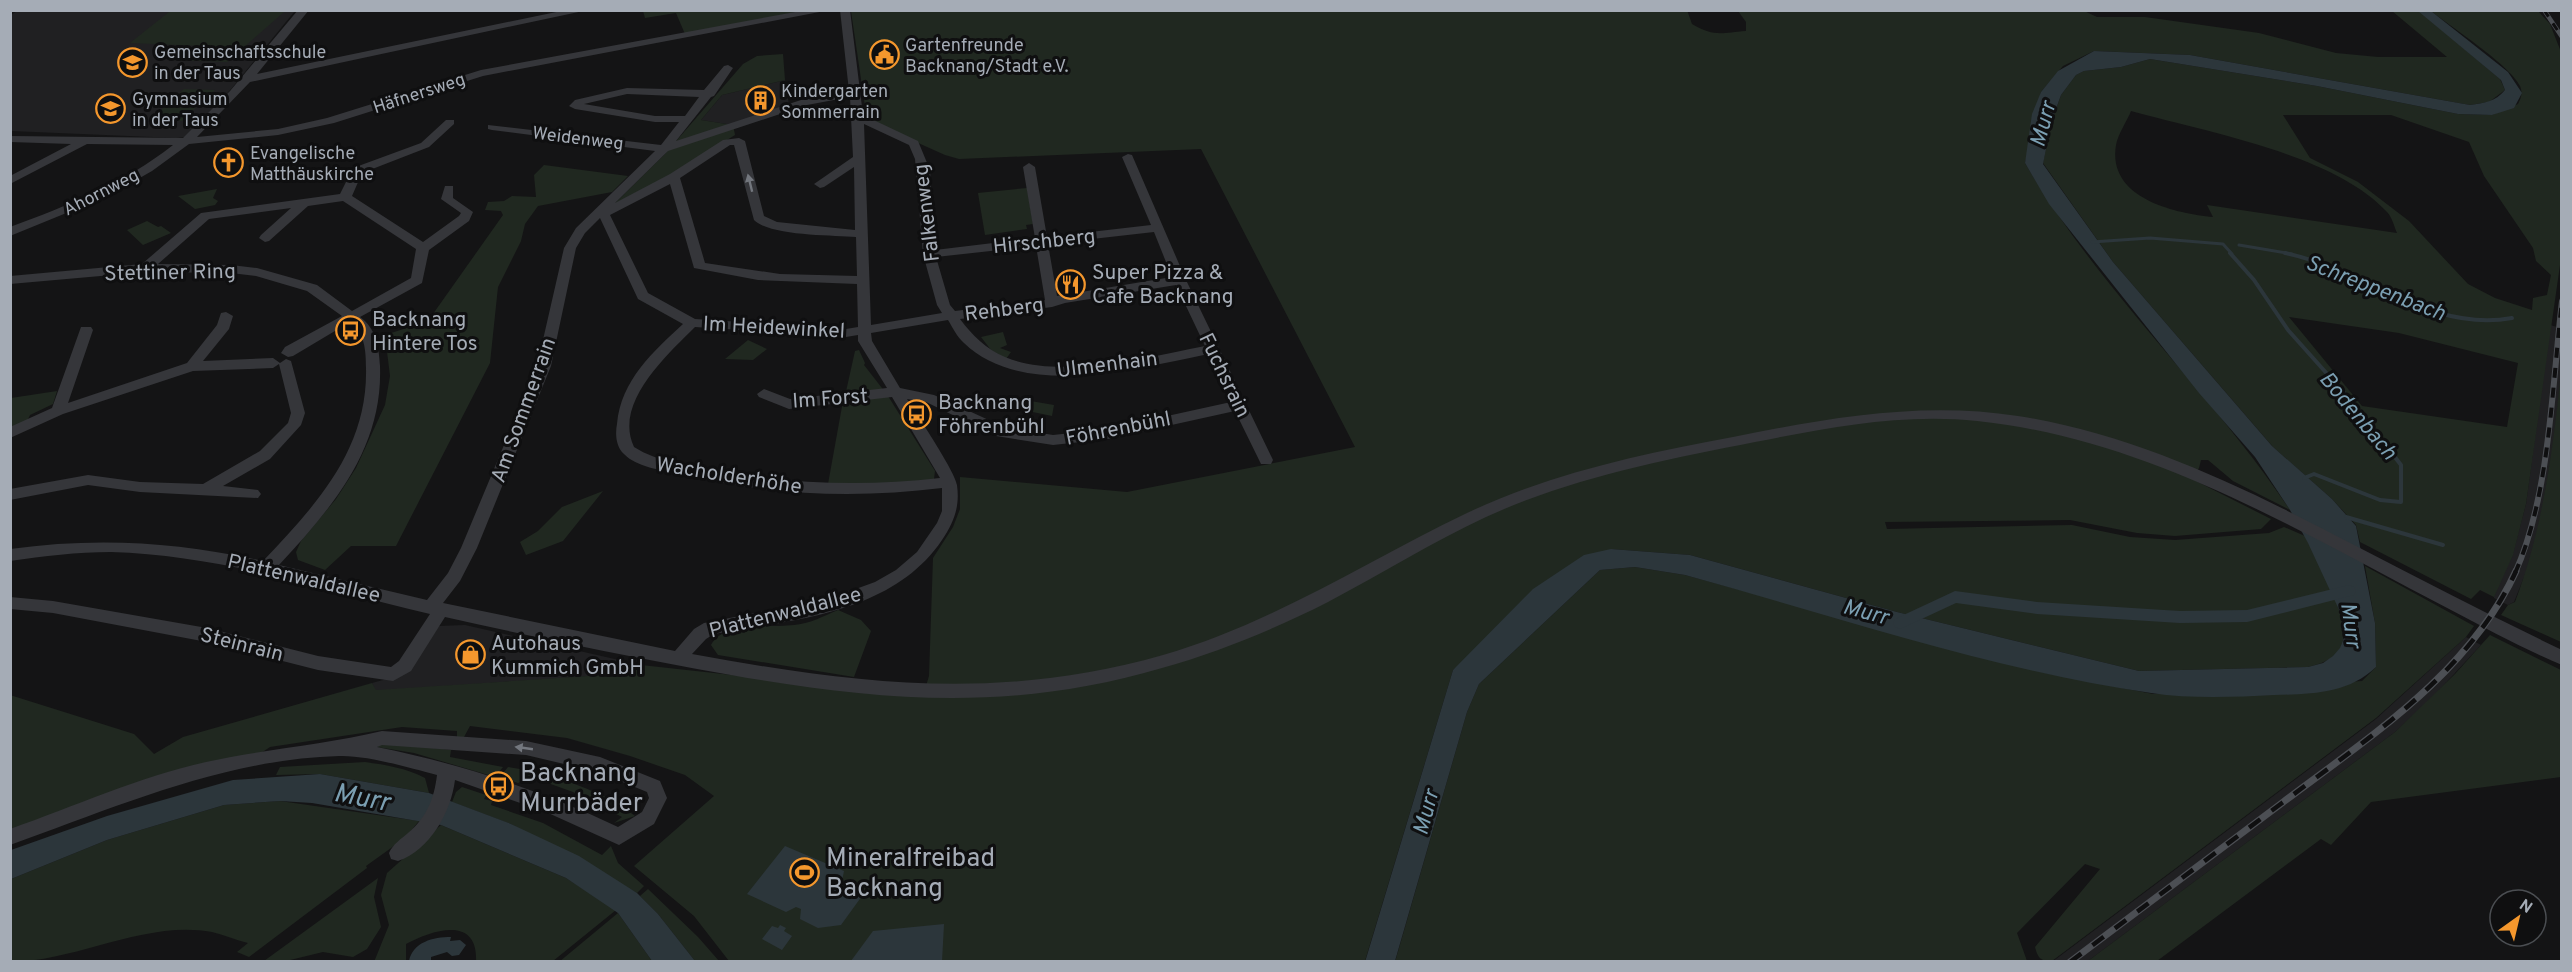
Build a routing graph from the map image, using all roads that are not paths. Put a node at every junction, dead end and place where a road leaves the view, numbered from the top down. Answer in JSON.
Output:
{"nodes":[{"id":1,"x":304,"y":10,"type":"edge"},
{"id":2,"x":583,"y":10,"type":"edge"},
{"id":3,"x":825,"y":10,"type":"edge"},
{"id":4,"x":845,"y":10,"type":"edge"},
{"id":5,"x":728,"y":68,"type":"dead end"},
{"id":6,"x":247,"y":79,"type":"junction"},
{"id":7,"x":855,"y":93,"type":"junction"},
{"id":8,"x":710,"y":94,"type":"junction"},
{"id":9,"x":858,"y":117,"type":"junction"},
{"id":10,"x":688,"y":119,"type":"junction"},
{"id":11,"x":450,"y":122,"type":"dead end"},
{"id":12,"x":492,"y":127,"type":"dead end"},
{"id":13,"x":10,"y":139,"type":"edge"},
{"id":14,"x":186,"y":141,"type":"junction"},
{"id":15,"x":83,"y":142,"type":"junction"},
{"id":16,"x":664,"y":149,"type":"junction"},
{"id":17,"x":1128,"y":157,"type":"dead end"},
{"id":18,"x":860,"y":158,"type":"junction"},
{"id":19,"x":1029,"y":167,"type":"dead end"},
{"id":20,"x":675,"y":177,"type":"junction"},
{"id":21,"x":10,"y":181,"type":"edge"},
{"id":22,"x":820,"y":184,"type":"dead end"},
{"id":23,"x":449,"y":189,"type":"dead end"},
{"id":24,"x":345,"y":197,"type":"junction"},
{"id":25,"x":304,"y":202,"type":"junction"},
{"id":26,"x":602,"y":210,"type":"junction"},
{"id":27,"x":1159,"y":228,"type":"junction"},
{"id":28,"x":10,"y":232,"type":"edge"},
{"id":29,"x":861,"y":234,"type":"junction"},
{"id":30,"x":265,"y":238,"type":"dead end"},
{"id":31,"x":1041,"y":241,"type":"junction"},
{"id":32,"x":423,"y":248,"type":"junction"},
{"id":33,"x":929,"y":254,"type":"junction"},
{"id":34,"x":146,"y":268,"type":"junction"},
{"id":35,"x":1180,"y":279,"type":"junction"},
{"id":36,"x":10,"y":280,"type":"edge"},
{"id":37,"x":862,"y":280,"type":"junction"},
{"id":38,"x":1052,"y":303,"type":"junction"},
{"id":39,"x":226,"y":316,"type":"dead end"},
{"id":40,"x":352,"y":316,"type":"junction"},
{"id":41,"x":949,"y":316,"type":"junction"},
{"id":42,"x":692,"y":323,"type":"junction"},
{"id":43,"x":86,"y":330,"type":"dead end"},
{"id":44,"x":864,"y":330,"type":"junction"},
{"id":45,"x":1212,"y":349,"type":"junction"},
{"id":46,"x":282,"y":360,"type":"junction"},
{"id":47,"x":192,"y":366,"type":"junction"},
{"id":48,"x":897,"y":392,"type":"junction"},
{"id":49,"x":764,"y":394,"type":"dead end"},
{"id":50,"x":1239,"y":405,"type":"junction"},
{"id":51,"x":58,"y":411,"type":"junction"},
{"id":52,"x":10,"y":433,"type":"edge"},
{"id":53,"x":1266,"y":460,"type":"dead end"},
{"id":54,"x":950,"y":482,"type":"junction"},
{"id":55,"x":205,"y":490,"type":"junction"},
{"id":56,"x":253,"y":494,"type":"dead end"},
{"id":57,"x":10,"y":495,"type":"edge"},
{"id":58,"x":10,"y":555,"type":"edge"},
{"id":59,"x":268,"y":566,"type":"junction"},
{"id":60,"x":10,"y":603,"type":"edge"},
{"id":61,"x":437,"y":608,"type":"junction"},
{"id":62,"x":678,"y":658,"type":"junction"},
{"id":63,"x":2562,"y":658,"type":"edge"},
{"id":64,"x":341,"y":748,"type":"junction"},
{"id":65,"x":447,"y":777,"type":"junction"},
{"id":66,"x":10,"y":837,"type":"edge"},
{"id":67,"x":398,"y":853,"type":"dead end"}],
"edges":[{"from":1,"to":6,"type":"street","name":"Ahornweg"},
{"from":2,"to":6,"type":"street"},
{"from":3,"to":14,"type":"street","name":"Häfnersweg"},
{"from":4,"to":7,"type":"street"},
{"from":5,"to":8,"type":"street","name":"Am Sommerrain"},
{"from":6,"to":14,"type":"street","name":"Ahornweg"},
{"from":7,"to":9,"type":"street"},
{"from":7,"to":16,"type":"street","name":"Am Sommerrain"},
{"from":8,"to":10,"type":"street","name":"Am Sommerrain"},
{"from":8,"to":10,"type":"street"},
{"from":9,"to":18,"type":"street"},
{"from":9,"to":33,"type":"street","name":"Falkenweg"},
{"from":10,"to":16,"type":"street","name":"Am Sommerrain"},
{"from":11,"to":24,"type":"street"},
{"from":12,"to":16,"type":"street","name":"Weidenweg"},
{"from":13,"to":15,"type":"street","name":"Häfnersweg"},
{"from":14,"to":15,"type":"street","name":"Häfnersweg"},
{"from":14,"to":28,"type":"street","name":"Ahornweg"},
{"from":15,"to":21,"type":"street"},
{"from":16,"to":26,"type":"street","name":"Am Sommerrain"},
{"from":17,"to":27,"type":"street","name":"Fuchsrain"},
{"from":18,"to":22,"type":"street"},
{"from":18,"to":29,"type":"street"},
{"from":19,"to":31,"type":"street"},
{"from":20,"to":26,"type":"street","name":"Am Sommerrain"},
{"from":29,"to":20,"type":"street","name":"Am Sommerrain","one_way":true},
{"from":20,"to":37,"type":"street"},
{"from":23,"to":32,"type":"street"},
{"from":24,"to":25,"type":"street"},
{"from":24,"to":32,"type":"street"},
{"from":25,"to":30,"type":"street"},
{"from":25,"to":34,"type":"street"},
{"from":26,"to":42,"type":"street","name":"Im Heidewinkel"},
{"from":26,"to":61,"type":"street","name":"Am Sommerrain"},
{"from":27,"to":31,"type":"street","name":"Hirschberg"},
{"from":27,"to":35,"type":"street","name":"Fuchsrain"},
{"from":29,"to":37,"type":"street"},
{"from":31,"to":33,"type":"street","name":"Hirschberg"},
{"from":31,"to":38,"type":"street"},
{"from":32,"to":40,"type":"street"},
{"from":33,"to":41,"type":"street","name":"Falkenweg"},
{"from":34,"to":36,"type":"street","name":"Stettiner Ring"},
{"from":34,"to":40,"type":"street","name":"Stettiner Ring"},
{"from":35,"to":38,"type":"street","name":"Rehberg"},
{"from":35,"to":45,"type":"street","name":"Fuchsrain"},
{"from":37,"to":44,"type":"street"},
{"from":38,"to":41,"type":"street","name":"Rehberg"},
{"from":39,"to":47,"type":"street"},
{"from":40,"to":46,"type":"street"},
{"from":40,"to":59,"type":"street","name":"Stettiner Ring"},
{"from":41,"to":44,"type":"street","name":"Rehberg"},
{"from":41,"to":45,"type":"street","name":"Ulmenhain"},
{"from":42,"to":44,"type":"street","name":"Im Heidewinkel"},
{"from":42,"to":54,"type":"street","name":"Wacholderhöhe"},
{"from":43,"to":51,"type":"street"},
{"from":44,"to":48,"type":"street"},
{"from":45,"to":50,"type":"street","name":"Fuchsrain"},
{"from":46,"to":47,"type":"street"},
{"from":46,"to":55,"type":"street"},
{"from":47,"to":51,"type":"street"},
{"from":48,"to":49,"type":"street","name":"Im Forst"},
{"from":48,"to":50,"type":"street","name":"Föhrenbühl"},
{"from":48,"to":54,"type":"street"},
{"from":50,"to":53,"type":"street","name":"Fuchsrain"},
{"from":51,"to":52,"type":"street"},
{"from":54,"to":62,"type":"street","name":"Plattenwaldallee"},
{"from":55,"to":56,"type":"street"},
{"from":55,"to":57,"type":"street"},
{"from":58,"to":59,"type":"street","name":"Plattenwaldallee"},
{"from":59,"to":61,"type":"street","name":"Plattenwaldallee"},
{"from":60,"to":61,"type":"street","name":"Steinrain"},
{"from":61,"to":62,"type":"street","name":"Plattenwaldallee"},
{"from":62,"to":63,"type":"street"},
{"from":64,"to":65,"type":"street"},
{"from":65,"to":64,"type":"street","one_way":true},
{"from":64,"to":66,"type":"street"},
{"from":65,"to":67,"type":"street"}]}
